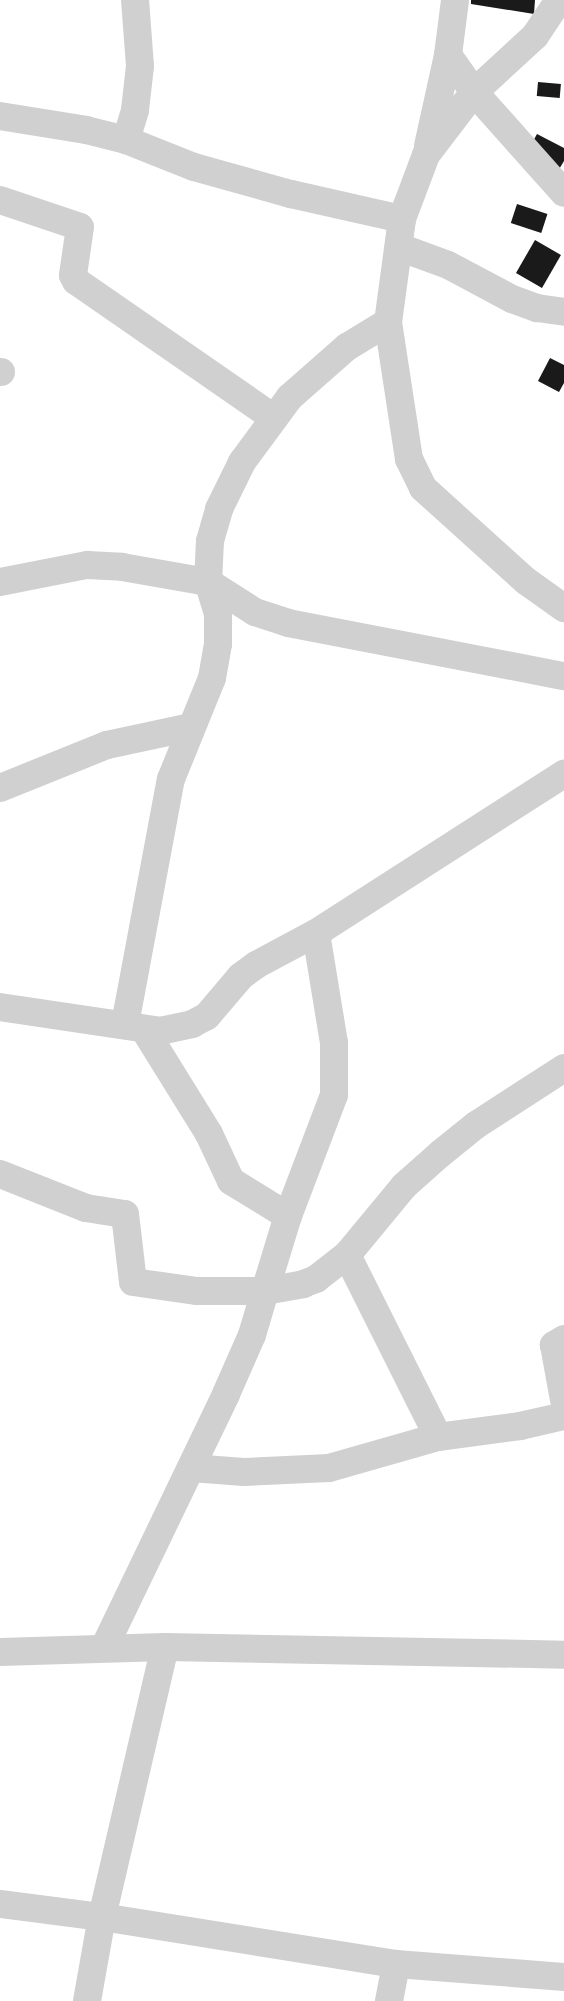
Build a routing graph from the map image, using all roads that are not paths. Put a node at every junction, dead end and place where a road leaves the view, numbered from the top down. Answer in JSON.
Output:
{"nodes":[{"id":1,"x":135,"y":0,"type":"edge"},
{"id":2,"x":455,"y":0,"type":"edge"},
{"id":3,"x":559,"y":0,"type":"edge"},
{"id":4,"x":448,"y":55,"type":"junction"},
{"id":5,"x":474,"y":92,"type":"junction"},
{"id":6,"x":0,"y":116,"type":"edge"},
{"id":7,"x":126,"y":140,"type":"junction"},
{"id":8,"x":426,"y":155,"type":"junction"},
{"id":9,"x":564,"y":193,"type":"edge"},
{"id":10,"x":0,"y":200,"type":"edge"},
{"id":11,"x":402,"y":219,"type":"junction"},
{"id":12,"x":399,"y":247,"type":"junction"},
{"id":13,"x":564,"y":312,"type":"edge"},
{"id":14,"x":388,"y":322,"type":"junction"},
{"id":15,"x":274,"y":418,"type":"junction"},
{"id":16,"x":0,"y":582,"type":"edge"},
{"id":17,"x":208,"y":582,"type":"junction"},
{"id":18,"x":564,"y":608,"type":"edge"},
{"id":19,"x":564,"y":676,"type":"edge"},
{"id":20,"x":191,"y":727,"type":"junction"},
{"id":21,"x":564,"y":774,"type":"edge"},
{"id":22,"x":0,"y":788,"type":"edge"},
{"id":23,"x":316,"y":933,"type":"junction"},
{"id":24,"x":0,"y":1007,"type":"edge"},
{"id":25,"x":134,"y":1026,"type":"junction"},
{"id":26,"x":564,"y":1068,"type":"edge"},
{"id":27,"x":0,"y":1174,"type":"edge"},
{"id":28,"x":288,"y":1216,"type":"junction"},
{"id":29,"x":348,"y":1255,"type":"junction"},
{"id":30,"x":265,"y":1291,"type":"junction"},
{"id":31,"x":564,"y":1339,"type":"edge"},
{"id":32,"x":564,"y":1400,"type":"edge"},
{"id":33,"x":564,"y":1416,"type":"edge"},
{"id":34,"x":438,"y":1437,"type":"junction"},
{"id":35,"x":191,"y":1468,"type":"junction"},
{"id":36,"x":165,"y":1647,"type":"junction"},
{"id":37,"x":104,"y":1648,"type":"junction"},
{"id":38,"x":0,"y":1652,"type":"edge"},
{"id":39,"x":564,"y":1655,"type":"edge"},
{"id":40,"x":0,"y":1904,"type":"edge"},
{"id":41,"x":102,"y":1917,"type":"junction"},
{"id":42,"x":396,"y":1964,"type":"junction"},
{"id":43,"x":564,"y":1977,"type":"edge"},
{"id":44,"x":87,"y":2001,"type":"edge"},
{"id":45,"x":389,"y":2001,"type":"edge"}],
"edges":[{"from":1,"to":7,"type":"street"},
{"from":2,"to":4,"type":"street"},
{"from":3,"to":5,"type":"street"},
{"from":4,"to":5,"type":"street"},
{"from":4,"to":8,"type":"street"},
{"from":5,"to":8,"type":"street"},
{"from":5,"to":9,"type":"street"},
{"from":6,"to":7,"type":"street"},
{"from":7,"to":11,"type":"street"},
{"from":8,"to":11,"type":"street"},
{"from":10,"to":15,"type":"street"},
{"from":11,"to":12,"type":"street"},
{"from":12,"to":13,"type":"street"},
{"from":12,"to":14,"type":"street"},
{"from":14,"to":15,"type":"street"},
{"from":14,"to":18,"type":"street"},
{"from":15,"to":17,"type":"street"},
{"from":16,"to":17,"type":"street"},
{"from":17,"to":19,"type":"street"},
{"from":17,"to":20,"type":"street"},
{"from":20,"to":22,"type":"street"},
{"from":20,"to":25,"type":"street"},
{"from":21,"to":23,"type":"street"},
{"from":23,"to":25,"type":"street"},
{"from":23,"to":28,"type":"street"},
{"from":24,"to":25,"type":"street"},
{"from":25,"to":28,"type":"street"},
{"from":26,"to":29,"type":"street"},
{"from":27,"to":30,"type":"street"},
{"from":28,"to":30,"type":"street"},
{"from":29,"to":30,"type":"street"},
{"from":29,"to":34,"type":"street"},
{"from":30,"to":35,"type":"street"},
{"from":31,"to":32,"type":"street"},
{"from":33,"to":34,"type":"street"},
{"from":34,"to":35,"type":"street"},
{"from":35,"to":37,"type":"street"},
{"from":36,"to":37,"type":"street"},
{"from":36,"to":39,"type":"street"},
{"from":36,"to":41,"type":"street"},
{"from":37,"to":38,"type":"street"},
{"from":40,"to":41,"type":"street"},
{"from":41,"to":42,"type":"street"},
{"from":41,"to":44,"type":"street"},
{"from":42,"to":43,"type":"street"},
{"from":42,"to":45,"type":"street"}]}
